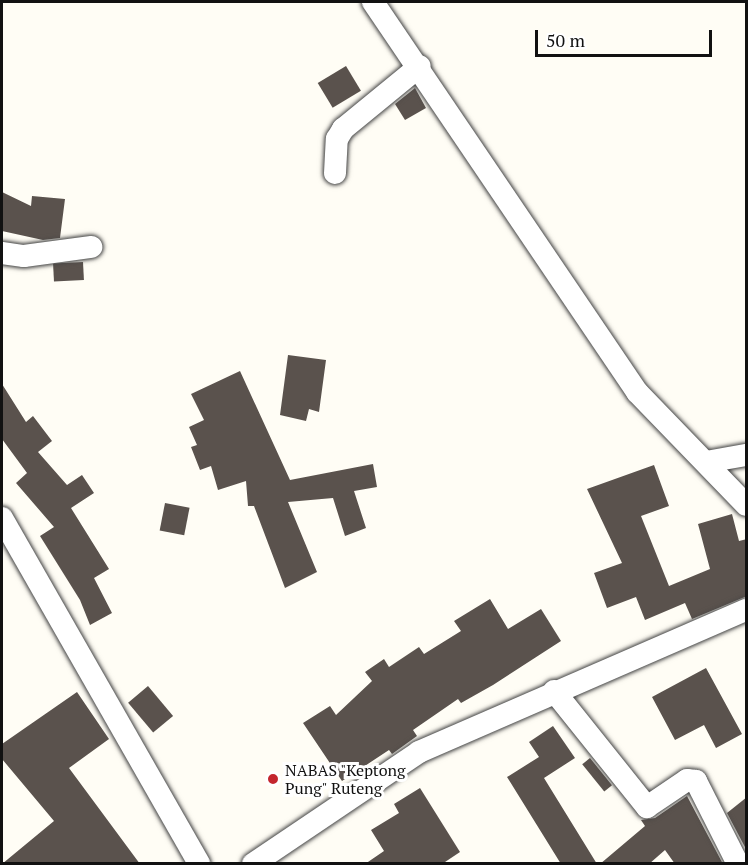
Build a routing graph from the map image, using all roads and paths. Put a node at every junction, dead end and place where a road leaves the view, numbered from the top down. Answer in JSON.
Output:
{"nodes":[{"id":1,"x":373,"y":2,"type":"edge"},
{"id":2,"x":420,"y":66,"type":"junction"},
{"id":3,"x":335,"y":173,"type":"dead end"},
{"id":4,"x":91,"y":247,"type":"dead end"},
{"id":5,"x":2,"y":253,"type":"edge"},
{"id":6,"x":747,"y":455,"type":"edge"},
{"id":7,"x":706,"y":462,"type":"junction"},
{"id":8,"x":747,"y":505,"type":"edge"},
{"id":9,"x":2,"y":518,"type":"edge"},
{"id":10,"x":747,"y":610,"type":"edge"},
{"id":11,"x":554,"y":691,"type":"junction"},
{"id":12,"x":199,"y":864,"type":"edge"},
{"id":13,"x":253,"y":864,"type":"edge"},
{"id":14,"x":738,"y":864,"type":"edge"}],
"edges":[{"from":1,"to":2,"type":"street"},
{"from":2,"to":3,"type":"street"},
{"from":2,"to":7,"type":"street"},
{"from":4,"to":5,"type":"street"},
{"from":6,"to":7,"type":"street"},
{"from":7,"to":8,"type":"street"},
{"from":9,"to":12,"type":"street"},
{"from":10,"to":11,"type":"street"},
{"from":11,"to":13,"type":"street"},
{"from":11,"to":14,"type":"street"}]}
